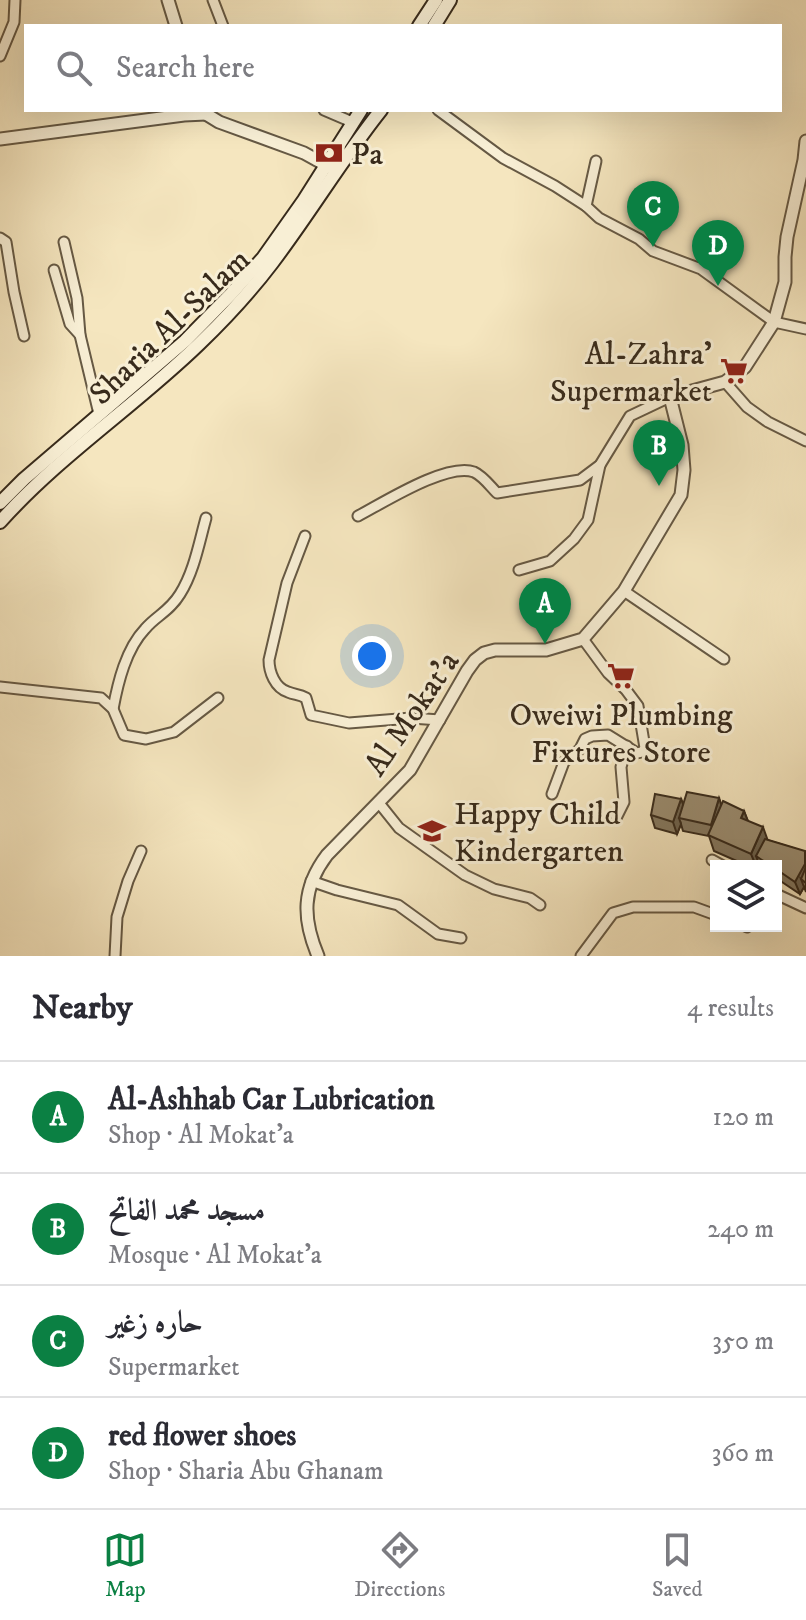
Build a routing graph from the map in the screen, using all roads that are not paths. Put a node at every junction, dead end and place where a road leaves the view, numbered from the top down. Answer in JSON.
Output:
{"nodes":[{"id":1,"x":15,"y":0,"type":"edge"},
{"id":2,"x":168,"y":0,"type":"edge"},
{"id":3,"x":213,"y":0,"type":"edge"},
{"id":4,"x":436,"y":0,"type":"edge"},
{"id":5,"x":450,"y":0,"type":"edge"},
{"id":6,"x":175,"y":24,"type":"edge"},
{"id":7,"x":222,"y":24,"type":"edge"},
{"id":8,"x":420,"y":24,"type":"edge"},
{"id":9,"x":435,"y":24,"type":"edge"},
{"id":10,"x":0,"y":56,"type":"edge"},
{"id":11,"x":205,"y":112,"type":"edge"},
{"id":12,"x":329,"y":112,"type":"edge"},
{"id":13,"x":360,"y":112,"type":"edge"},
{"id":14,"x":379,"y":112,"type":"edge"},
{"id":15,"x":441,"y":112,"type":"edge"},
{"id":16,"x":352,"y":122,"type":"junction"},
{"id":17,"x":0,"y":139,"type":"edge"},
{"id":18,"x":806,"y":141,"type":"edge"},
{"id":19,"x":596,"y":161,"type":"dead end"},
{"id":20,"x":331,"y":168,"type":"junction"},
{"id":21,"x":586,"y":206,"type":"junction"},
{"id":22,"x":0,"y":238,"type":"edge"},
{"id":23,"x":64,"y":242,"type":"dead end"},
{"id":24,"x":54,"y":270,"type":"dead end"},
{"id":25,"x":774,"y":322,"type":"junction"},
{"id":26,"x":806,"y":329,"type":"edge"},
{"id":27,"x":80,"y":335,"type":"junction"},
{"id":28,"x":24,"y":336,"type":"dead end"},
{"id":29,"x":725,"y":382,"type":"junction"},
{"id":30,"x":670,"y":397,"type":"junction"},
{"id":31,"x":99,"y":414,"type":"junction"},
{"id":32,"x":806,"y":441,"type":"edge"},
{"id":33,"x":600,"y":465,"type":"junction"},
{"id":34,"x":0,"y":503,"type":"edge"},
{"id":35,"x":358,"y":516,"type":"dead end"},
{"id":36,"x":206,"y":518,"type":"dead end"},
{"id":37,"x":0,"y":522,"type":"edge"},
{"id":38,"x":305,"y":536,"type":"dead end"},
{"id":39,"x":519,"y":570,"type":"dead end"},
{"id":40,"x":624,"y":591,"type":"junction"},
{"id":41,"x":583,"y":639,"type":"junction"},
{"id":42,"x":724,"y":659,"type":"dead end"},
{"id":43,"x":0,"y":687,"type":"edge"},
{"id":44,"x":218,"y":698,"type":"dead end"},
{"id":45,"x":113,"y":709,"type":"junction"},
{"id":46,"x":440,"y":720,"type":"junction"},
{"id":47,"x":627,"y":746,"type":"junction"},
{"id":48,"x":552,"y":794,"type":"dead end"},
{"id":49,"x":379,"y":803,"type":"junction"},
{"id":50,"x":616,"y":818,"type":"dead end"},
{"id":51,"x":141,"y":851,"type":"dead end"},
{"id":52,"x":311,"y":881,"type":"junction"},
{"id":53,"x":782,"y":897,"type":"edge"},
{"id":54,"x":540,"y":905,"type":"dead end"},
{"id":55,"x":806,"y":908,"type":"edge"},
{"id":56,"x":710,"y":913,"type":"edge"},
{"id":57,"x":461,"y":938,"type":"dead end"},
{"id":58,"x":115,"y":956,"type":"edge"},
{"id":59,"x":318,"y":956,"type":"edge"},
{"id":60,"x":581,"y":956,"type":"edge"}],
"edges":[{"from":1,"to":10,"type":"street"},
{"from":2,"to":6,"type":"street"},
{"from":3,"to":7,"type":"street"},
{"from":4,"to":8,"type":"main road"},
{"from":5,"to":9,"type":"main road"},
{"from":11,"to":17,"type":"street"},
{"from":11,"to":20,"type":"street"},
{"from":12,"to":16,"type":"street"},
{"from":13,"to":16,"type":"main road","name":"Sharia Al-Salam"},
{"from":14,"to":20,"type":"main road","name":"Sharia Al-Salam"},
{"from":15,"to":21,"type":"street"},
{"from":16,"to":20,"type":"main road","name":"Sharia Al-Salam"},
{"from":18,"to":25,"type":"street"},
{"from":19,"to":21,"type":"street"},
{"from":20,"to":31,"type":"main road","name":"Sharia Al-Salam"},
{"from":20,"to":37,"type":"main road","name":"Sharia Al-Salam"},
{"from":21,"to":25,"type":"street"},
{"from":22,"to":28,"type":"street"},
{"from":23,"to":27,"type":"street"},
{"from":24,"to":27,"type":"street"},
{"from":25,"to":26,"type":"street"},
{"from":25,"to":29,"type":"street"},
{"from":27,"to":31,"type":"street"},
{"from":29,"to":30,"type":"street"},
{"from":29,"to":32,"type":"street"},
{"from":30,"to":33,"type":"street"},
{"from":30,"to":40,"type":"street"},
{"from":31,"to":34,"type":"main road","name":"Sharia Al-Salam"},
{"from":33,"to":35,"type":"street"},
{"from":33,"to":39,"type":"street"},
{"from":36,"to":45,"type":"street"},
{"from":38,"to":46,"type":"street"},
{"from":40,"to":41,"type":"street"},
{"from":40,"to":42,"type":"street"},
{"from":41,"to":46,"type":"street","name":"Al Mokat'a"},
{"from":41,"to":47,"type":"street"},
{"from":43,"to":45,"type":"street"},
{"from":44,"to":45,"type":"street"},
{"from":46,"to":49,"type":"street","name":"Al Mokat'a"},
{"from":47,"to":48,"type":"street"},
{"from":47,"to":50,"type":"street"},
{"from":49,"to":52,"type":"street","name":"Al Mokat'a"},
{"from":49,"to":54,"type":"street"},
{"from":51,"to":58,"type":"street"},
{"from":52,"to":57,"type":"street"},
{"from":52,"to":59,"type":"street"},
{"from":53,"to":55,"type":"street"},
{"from":56,"to":60,"type":"street"}]}
